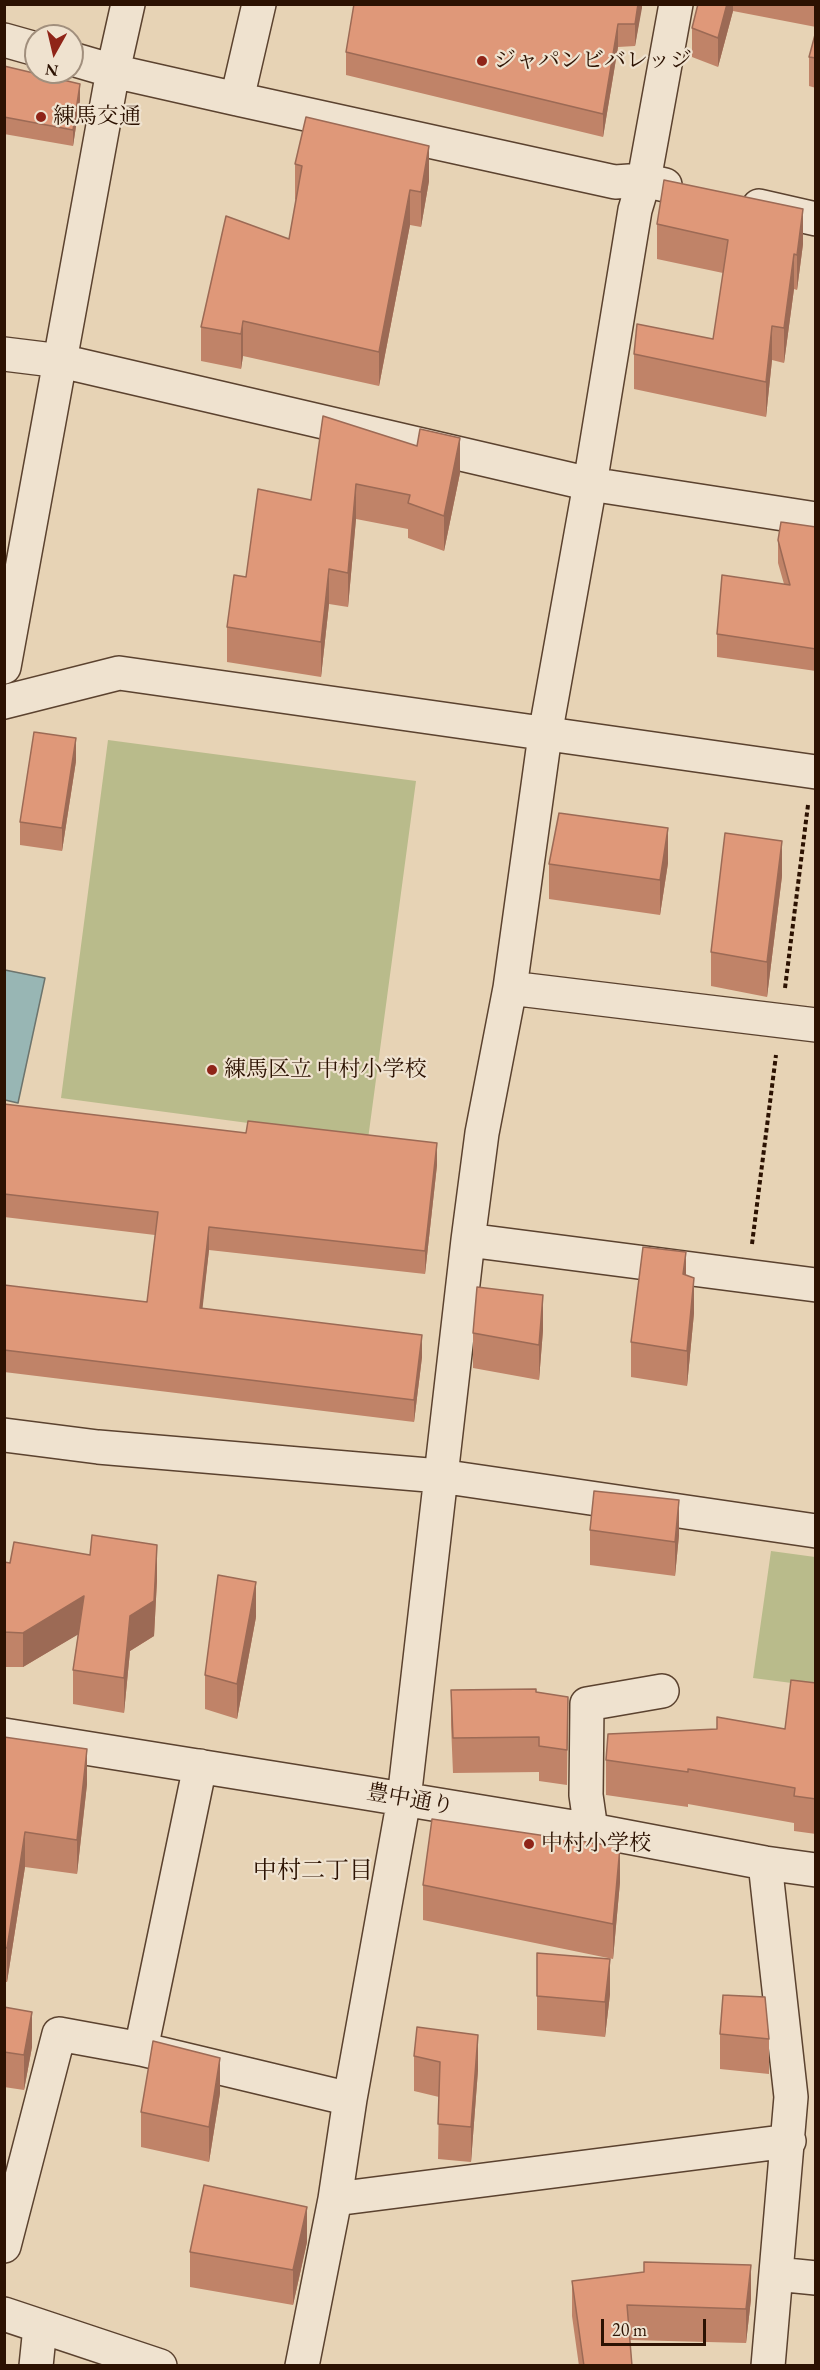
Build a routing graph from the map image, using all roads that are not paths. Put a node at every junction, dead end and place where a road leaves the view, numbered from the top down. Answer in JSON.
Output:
{"nodes":[{"id":1,"x":128,"y":4,"type":"edge"},
{"id":2,"x":259,"y":4,"type":"edge"},
{"id":3,"x":676,"y":4,"type":"edge"},
{"id":4,"x":4,"y":40,"type":"edge"},
{"id":5,"x":24,"y":46,"type":"edge"},
{"id":6,"x":84,"y":63,"type":"edge"},
{"id":7,"x":113,"y":71,"type":"junction"},
{"id":8,"x":237,"y":99,"type":"junction"},
{"id":9,"x":644,"y":180,"type":"junction"},
{"id":10,"x":690,"y":190,"type":"edge"},
{"id":11,"x":736,"y":201,"type":"edge"},
{"id":12,"x":816,"y":219,"type":"edge"},
{"id":13,"x":4,"y":354,"type":"edge"},
{"id":14,"x":61,"y":361,"type":"junction"},
{"id":15,"x":590,"y":484,"type":"junction"},
{"id":16,"x":816,"y":519,"type":"edge"},
{"id":17,"x":4,"y":667,"type":"edge"},
{"id":18,"x":4,"y":702,"type":"edge"},
{"id":19,"x":545,"y":735,"type":"junction"},
{"id":20,"x":816,"y":772,"type":"edge"},
{"id":21,"x":510,"y":988,"type":"junction"},
{"id":22,"x":816,"y":1025,"type":"edge"},
{"id":23,"x":468,"y":1240,"type":"junction"},
{"id":24,"x":816,"y":1285,"type":"edge"},
{"id":25,"x":4,"y":1435,"type":"edge"},
{"id":26,"x":440,"y":1476,"type":"junction"},
{"id":27,"x":816,"y":1531,"type":"edge"},
{"id":28,"x":662,"y":1691,"type":"dead end"},
{"id":29,"x":4,"y":1735,"type":"edge"},
{"id":30,"x":200,"y":1766,"type":"junction"},
{"id":31,"x":404,"y":1799,"type":"junction"},
{"id":32,"x":591,"y":1830,"type":"junction"},
{"id":33,"x":765,"y":1863,"type":"junction"},
{"id":34,"x":816,"y":1870,"type":"edge"},
{"id":35,"x":141,"y":2049,"type":"junction"},
{"id":36,"x":350,"y":2099,"type":"junction"},
{"id":37,"x":789,"y":2141,"type":"junction"},
{"id":38,"x":335,"y":2199,"type":"junction"},
{"id":39,"x":4,"y":2246,"type":"edge"},
{"id":40,"x":776,"y":2274,"type":"junction"},
{"id":41,"x":816,"y":2278,"type":"edge"},
{"id":42,"x":4,"y":2314,"type":"edge"},
{"id":43,"x":40,"y":2327,"type":"junction"},
{"id":44,"x":36,"y":2366,"type":"edge"},
{"id":45,"x":160,"y":2366,"type":"edge"},
{"id":46,"x":302,"y":2366,"type":"edge"},
{"id":47,"x":768,"y":2366,"type":"edge"}],
"edges":[{"from":1,"to":7,"type":"street"},
{"from":2,"to":8,"type":"street"},
{"from":3,"to":9,"type":"street"},
{"from":4,"to":5,"type":"street"},
{"from":6,"to":7,"type":"street"},
{"from":7,"to":8,"type":"street"},
{"from":7,"to":14,"type":"street"},
{"from":8,"to":9,"type":"street"},
{"from":9,"to":10,"type":"street"},
{"from":9,"to":15,"type":"street"},
{"from":11,"to":12,"type":"street"},
{"from":13,"to":14,"type":"street"},
{"from":14,"to":15,"type":"street"},
{"from":14,"to":17,"type":"street"},
{"from":15,"to":16,"type":"street"},
{"from":15,"to":19,"type":"street"},
{"from":18,"to":19,"type":"street"},
{"from":19,"to":20,"type":"street"},
{"from":19,"to":21,"type":"street"},
{"from":21,"to":22,"type":"street"},
{"from":21,"to":23,"type":"street"},
{"from":23,"to":24,"type":"street"},
{"from":23,"to":26,"type":"street"},
{"from":25,"to":26,"type":"street"},
{"from":26,"to":27,"type":"street"},
{"from":26,"to":31,"type":"street"},
{"from":28,"to":32,"type":"street"},
{"from":29,"to":30,"type":"street","name":"豊中通り"},
{"from":30,"to":31,"type":"street","name":"豊中通り"},
{"from":30,"to":35,"type":"street"},
{"from":31,"to":32,"type":"street","name":"豊中通り"},
{"from":31,"to":36,"type":"street"},
{"from":32,"to":33,"type":"street","name":"豊中通り"},
{"from":33,"to":34,"type":"street","name":"豊中通り"},
{"from":33,"to":37,"type":"street"},
{"from":35,"to":36,"type":"street"},
{"from":35,"to":39,"type":"street"},
{"from":36,"to":38,"type":"street"},
{"from":37,"to":38,"type":"street"},
{"from":37,"to":40,"type":"street"},
{"from":38,"to":46,"type":"street"},
{"from":40,"to":41,"type":"street"},
{"from":40,"to":47,"type":"street"},
{"from":42,"to":43,"type":"street"},
{"from":43,"to":44,"type":"street"},
{"from":43,"to":45,"type":"street"}]}
